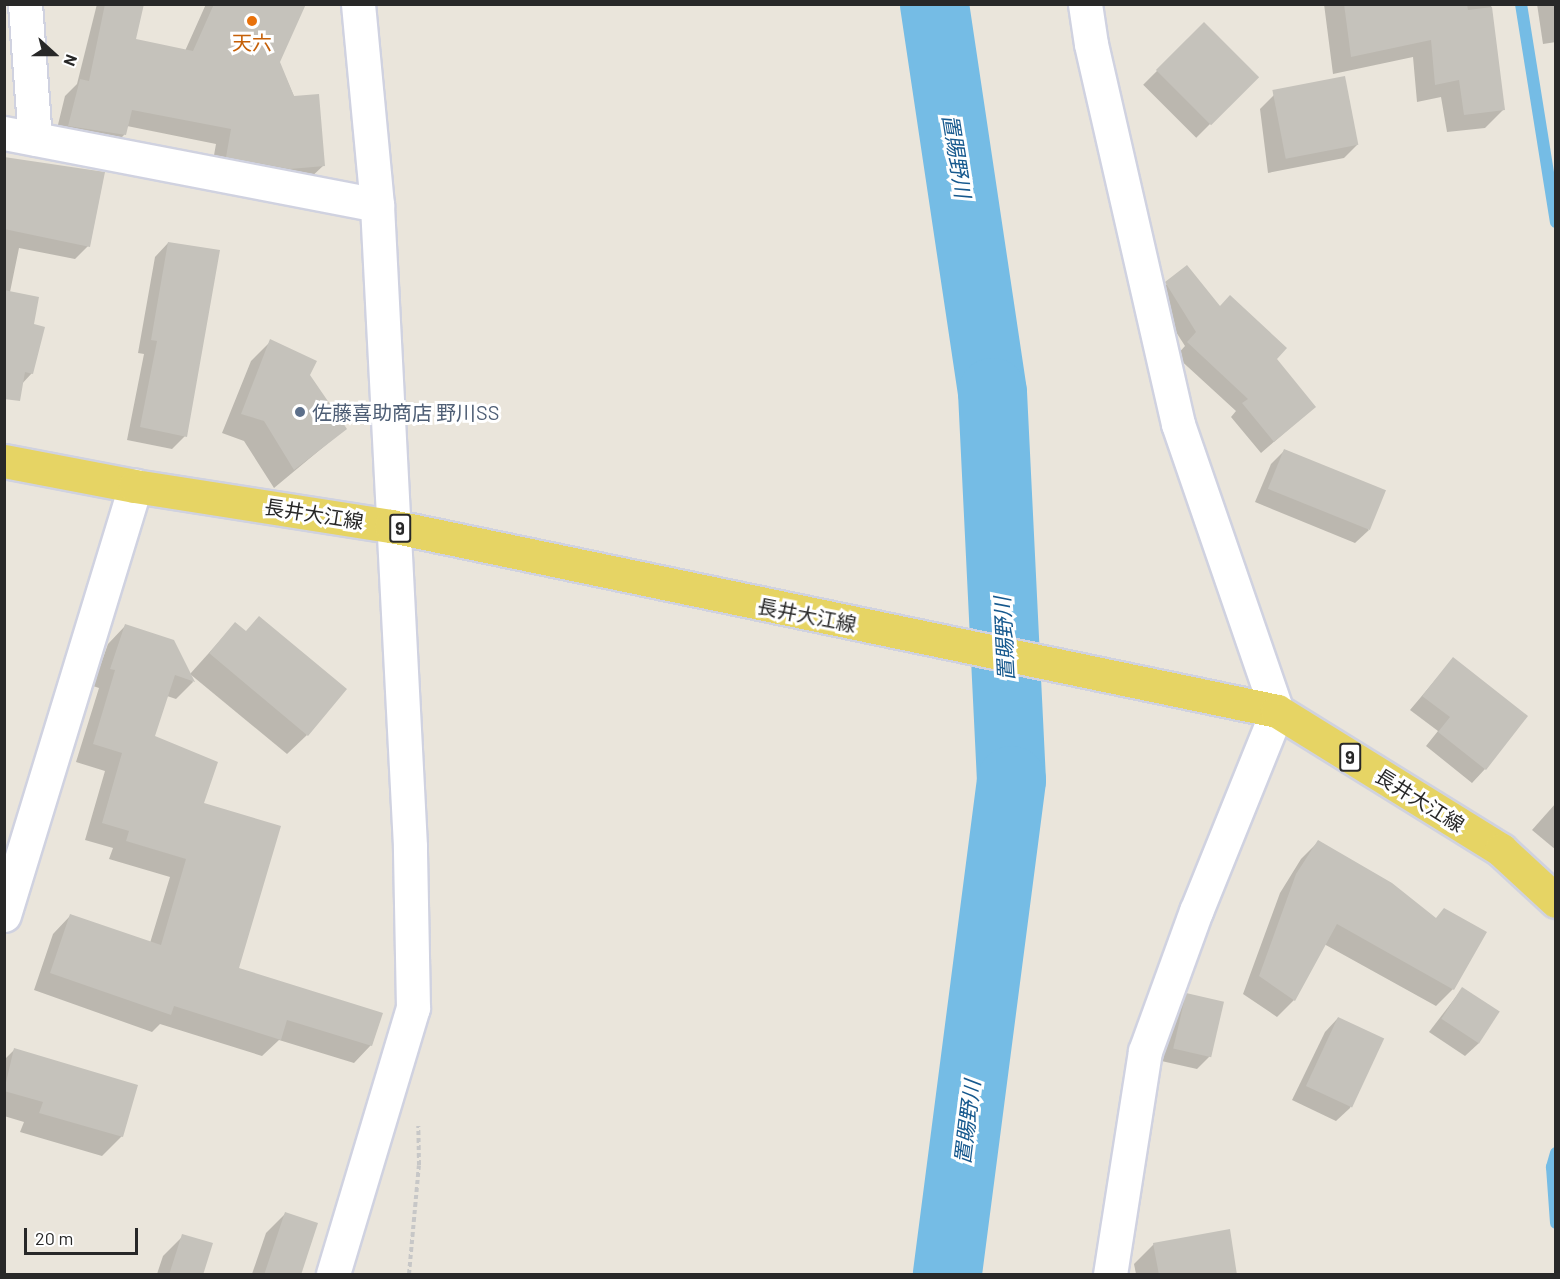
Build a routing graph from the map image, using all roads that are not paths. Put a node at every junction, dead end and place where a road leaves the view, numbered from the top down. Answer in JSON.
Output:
{"nodes":[{"id":1,"x":25,"y":4,"type":"edge"},
{"id":2,"x":358,"y":4,"type":"edge"},
{"id":3,"x":1085,"y":4,"type":"edge"},
{"id":4,"x":20,"y":136,"type":"edge"},
{"id":5,"x":377,"y":205,"type":"junction"},
{"id":6,"x":4,"y":461,"type":"edge"},
{"id":7,"x":135,"y":486,"type":"junction"},
{"id":8,"x":391,"y":526,"type":"junction"},
{"id":9,"x":1277,"y":711,"type":"junction"},
{"id":10,"x":1556,"y":901,"type":"edge"},
{"id":11,"x":4,"y":915,"type":"edge"},
{"id":12,"x":333,"y":1275,"type":"edge"},
{"id":13,"x":1110,"y":1275,"type":"edge"}],
"edges":[{"from":1,"to":4,"type":"street"},
{"from":2,"to":5,"type":"street"},
{"from":3,"to":9,"type":"street"},
{"from":4,"to":5,"type":"street"},
{"from":5,"to":8,"type":"street"},
{"from":6,"to":7,"type":"main road","name":"長井大江線","number":"9"},
{"from":7,"to":8,"type":"main road","name":"長井大江線","number":"9"},
{"from":7,"to":11,"type":"street"},
{"from":8,"to":9,"type":"main road","name":"長井大江線","number":"9"},
{"from":8,"to":12,"type":"street"},
{"from":9,"to":10,"type":"main road","name":"長井大江線","number":"9"},
{"from":9,"to":13,"type":"street"}]}
